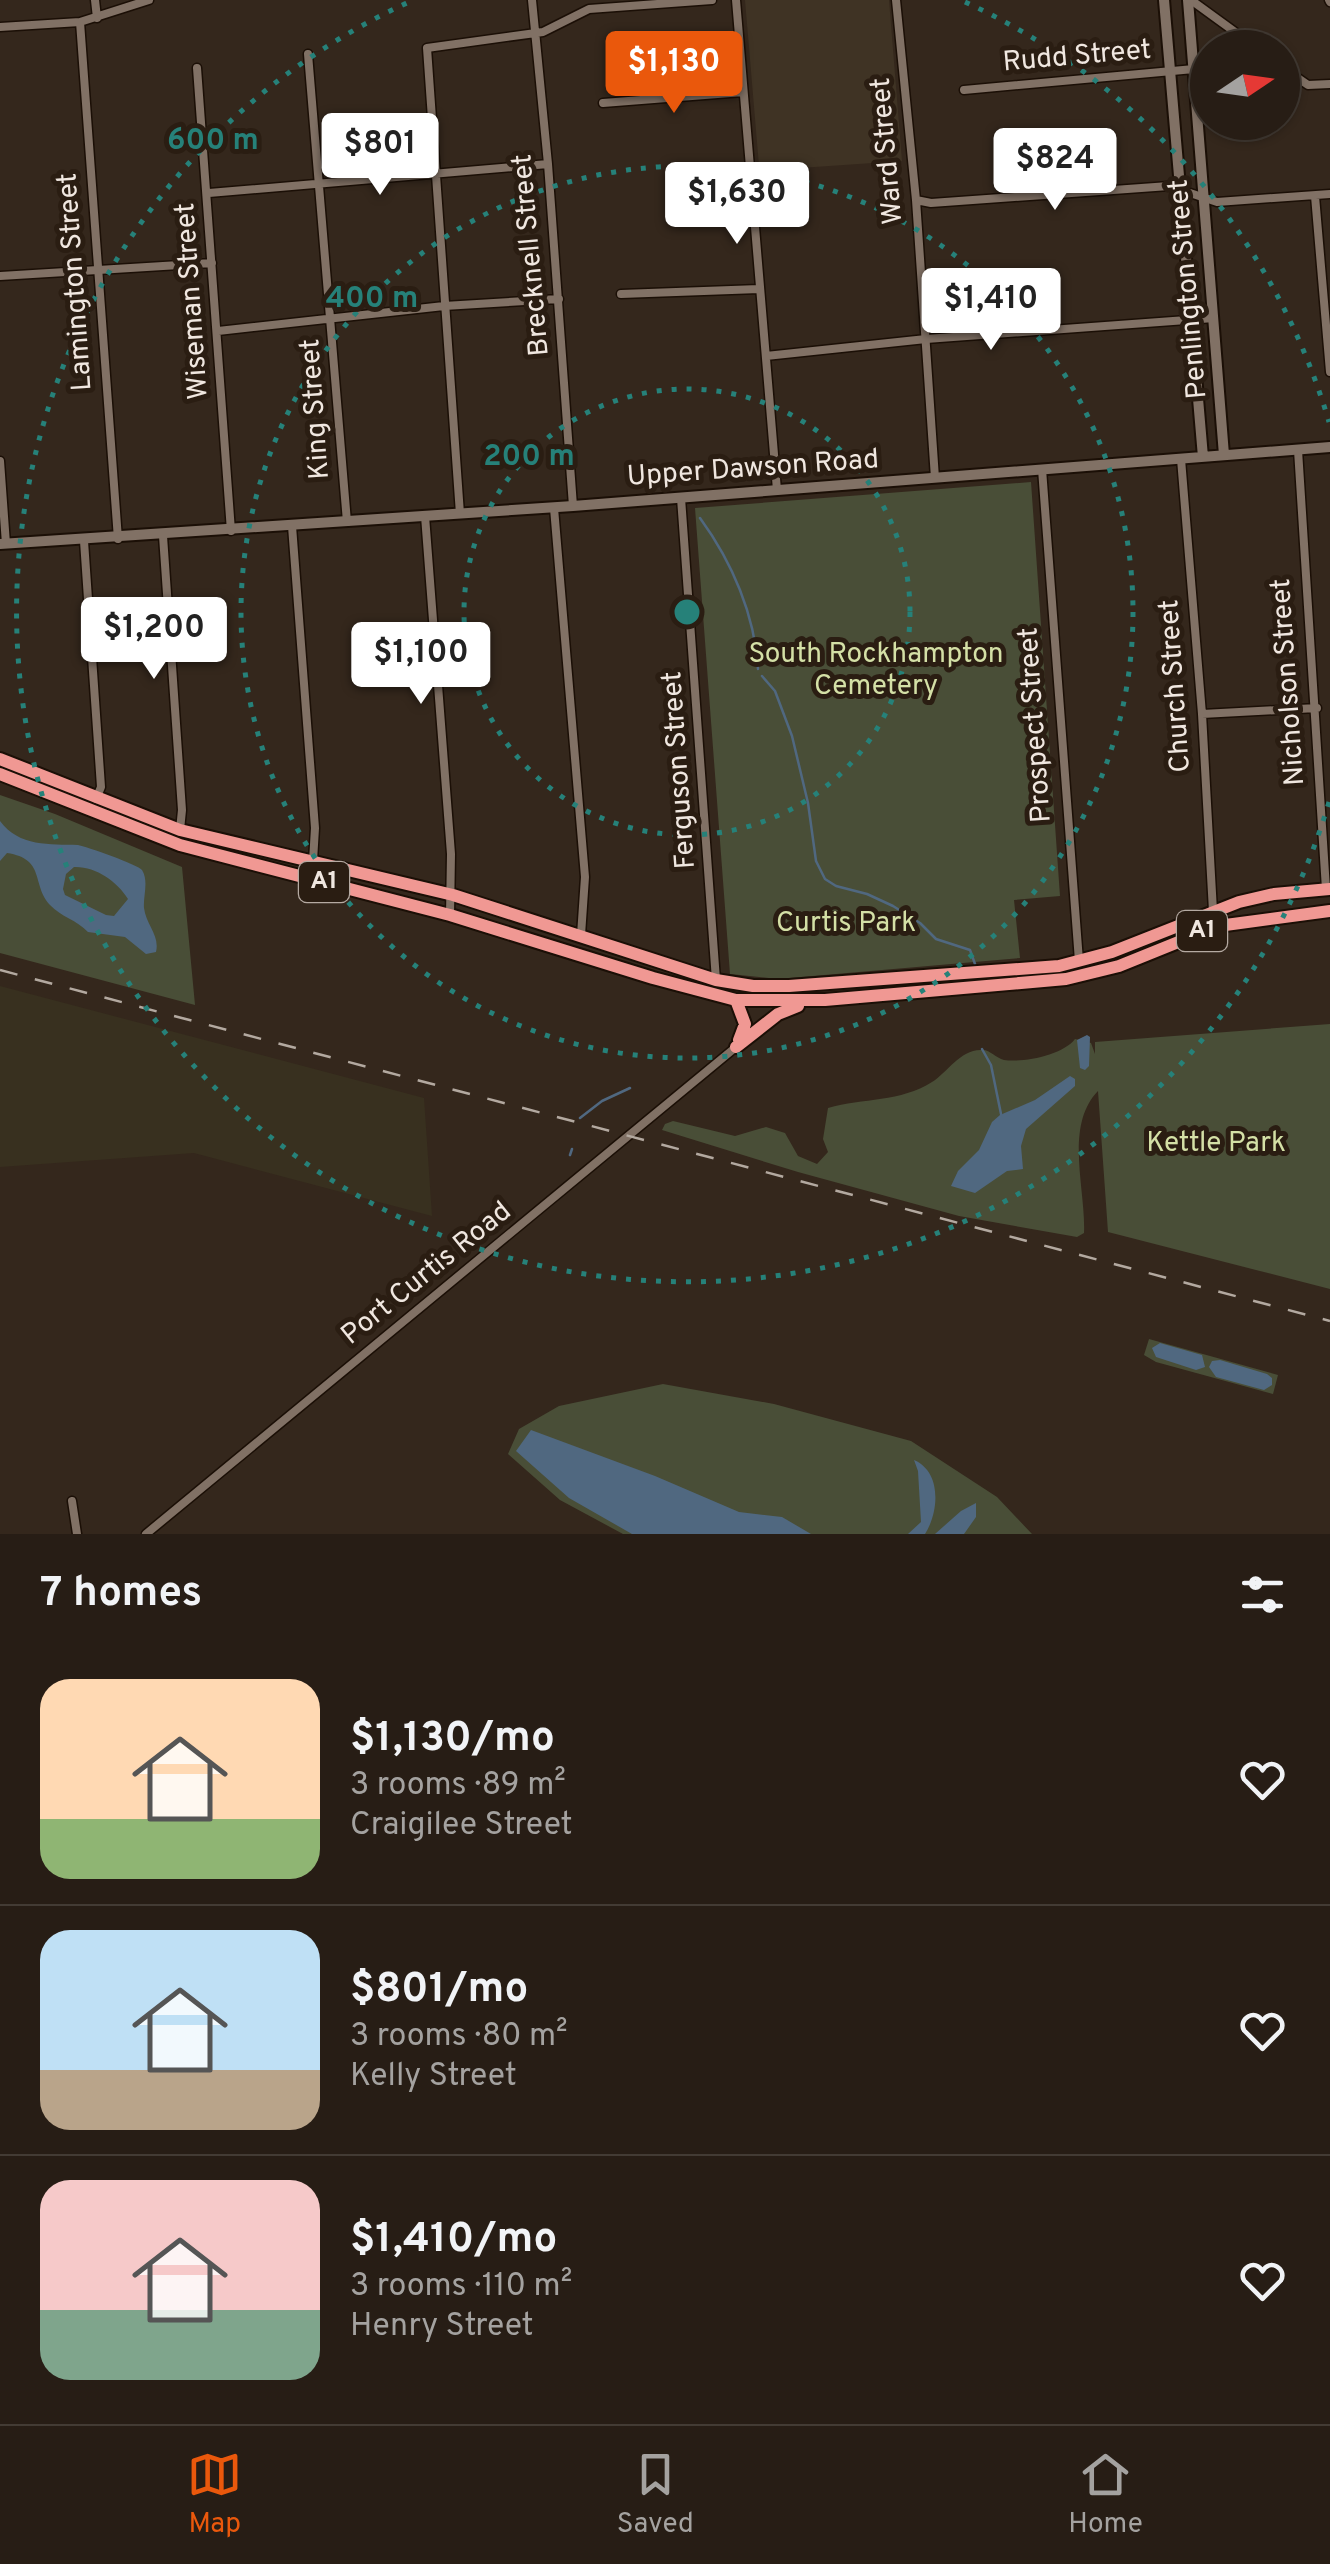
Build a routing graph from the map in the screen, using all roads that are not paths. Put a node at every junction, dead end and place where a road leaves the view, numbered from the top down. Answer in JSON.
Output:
{"nodes":[{"id":1,"x":96,"y":0,"type":"edge"},
{"id":2,"x":149,"y":0,"type":"edge"},
{"id":3,"x":532,"y":0,"type":"edge"},
{"id":4,"x":712,"y":0,"type":"edge"},
{"id":5,"x":736,"y":0,"type":"edge"},
{"id":6,"x":896,"y":0,"type":"edge"},
{"id":7,"x":1164,"y":0,"type":"edge"},
{"id":8,"x":1189,"y":0,"type":"edge"},
{"id":9,"x":97,"y":18,"type":"junction"},
{"id":10,"x":80,"y":22,"type":"junction"},
{"id":11,"x":0,"y":27,"type":"edge"},
{"id":12,"x":1191,"y":30,"type":"edge"},
{"id":13,"x":1232,"y":30,"type":"edge"},
{"id":14,"x":534,"y":34,"type":"junction"},
{"id":15,"x":308,"y":54,"type":"dead end"},
{"id":16,"x":197,"y":68,"type":"dead end"},
{"id":17,"x":1190,"y":70,"type":"edge"},
{"id":18,"x":1170,"y":72,"type":"junction"},
{"id":19,"x":1300,"y":79,"type":"edge"},
{"id":20,"x":1330,"y":84,"type":"edge"},
{"id":21,"x":964,"y":90,"type":"dead end"},
{"id":22,"x":743,"y":92,"type":"junction"},
{"id":23,"x":603,"y":103,"type":"dead end"},
{"id":24,"x":1200,"y":140,"type":"edge"},
{"id":25,"x":548,"y":164,"type":"junction"},
{"id":26,"x":435,"y":174,"type":"junction"},
{"id":27,"x":320,"y":184,"type":"junction"},
{"id":28,"x":1180,"y":187,"type":"junction"},
{"id":29,"x":209,"y":193,"type":"junction"},
{"id":30,"x":1330,"y":194,"type":"edge"},
{"id":31,"x":1204,"y":196,"type":"junction"},
{"id":32,"x":1315,"y":196,"type":"junction"},
{"id":33,"x":916,"y":200,"type":"junction"},
{"id":34,"x":212,"y":264,"type":"junction"},
{"id":35,"x":96,"y":269,"type":"junction"},
{"id":36,"x":0,"y":276,"type":"edge"},
{"id":37,"x":760,"y":289,"type":"junction"},
{"id":38,"x":621,"y":294,"type":"dead end"},
{"id":39,"x":559,"y":299,"type":"junction"},
{"id":40,"x":444,"y":306,"type":"junction"},
{"id":41,"x":332,"y":318,"type":"junction"},
{"id":42,"x":1214,"y":318,"type":"junction"},
{"id":43,"x":1192,"y":319,"type":"junction"},
{"id":44,"x":218,"y":331,"type":"junction"},
{"id":45,"x":926,"y":340,"type":"junction"},
{"id":46,"x":766,"y":356,"type":"junction"},
{"id":47,"x":1330,"y":372,"type":"edge"},
{"id":48,"x":1330,"y":447,"type":"edge"},
{"id":49,"x":1298,"y":450,"type":"junction"},
{"id":50,"x":1224,"y":455,"type":"junction"},
{"id":51,"x":1203,"y":457,"type":"junction"},
{"id":52,"x":1182,"y":458,"type":"junction"},
{"id":53,"x":0,"y":461,"type":"edge"},
{"id":54,"x":1042,"y":470,"type":"junction"},
{"id":55,"x":934,"y":478,"type":"junction"},
{"id":56,"x":776,"y":490,"type":"junction"},
{"id":57,"x":682,"y":498,"type":"junction"},
{"id":58,"x":573,"y":506,"type":"junction"},
{"id":59,"x":554,"y":508,"type":"junction"},
{"id":60,"x":460,"y":514,"type":"junction"},
{"id":61,"x":425,"y":516,"type":"junction"},
{"id":62,"x":347,"y":522,"type":"junction"},
{"id":63,"x":292,"y":526,"type":"junction"},
{"id":64,"x":231,"y":531,"type":"junction"},
{"id":65,"x":163,"y":536,"type":"junction"},
{"id":66,"x":118,"y":539,"type":"junction"},
{"id":67,"x":84,"y":541,"type":"junction"},
{"id":68,"x":3,"y":544,"type":"edge"},
{"id":69,"x":1317,"y":708,"type":"junction"},
{"id":70,"x":1202,"y":714,"type":"junction"},
{"id":71,"x":0,"y":759,"type":"edge"},
{"id":72,"x":0,"y":774,"type":"edge"},
{"id":73,"x":96,"y":799,"type":"junction"},
{"id":74,"x":180,"y":830,"type":"junction"},
{"id":75,"x":313,"y":862,"type":"junction"},
{"id":76,"x":1328,"y":889,"type":"edge"},
{"id":77,"x":452,"y":895,"type":"junction"},
{"id":78,"x":1214,"y":910,"type":"junction"},
{"id":79,"x":1329,"y":911,"type":"edge"},
{"id":80,"x":450,"y":914,"type":"junction"},
{"id":81,"x":581,"y":935,"type":"junction"},
{"id":82,"x":1079,"y":961,"type":"junction"},
{"id":83,"x":1081,"y":976,"type":"junction"},
{"id":84,"x":716,"y":980,"type":"junction"},
{"id":85,"x":736,"y":1000,"type":"junction"},
{"id":86,"x":825,"y":1000,"type":"junction"},
{"id":87,"x":736,"y":1047,"type":"junction"},
{"id":88,"x":484,"y":1256,"type":"junction"},
{"id":89,"x":490,"y":1265,"type":"dead end"},
{"id":90,"x":72,"y":1501,"type":"dead end"},
{"id":91,"x":77,"y":1534,"type":"edge"},
{"id":92,"x":146,"y":1534,"type":"edge"}],
"edges":[{"from":1,"to":9,"type":"street"},
{"from":2,"to":9,"type":"street"},
{"from":3,"to":14,"type":"street","name":"Brecknell Street"},
{"from":4,"to":14,"type":"street"},
{"from":5,"to":22,"type":"street"},
{"from":6,"to":33,"type":"street","name":"Ward Street"},
{"from":7,"to":18,"type":"street","name":"Penlington Street"},
{"from":8,"to":12,"type":"street","name":"Penlington Street"},
{"from":8,"to":13,"type":"street"},
{"from":9,"to":10,"type":"street"},
{"from":10,"to":11,"type":"street"},
{"from":10,"to":35,"type":"street","name":"Lamington Street"},
{"from":14,"to":25,"type":"street","name":"Brecknell Street"},
{"from":14,"to":26,"type":"street"},
{"from":15,"to":27,"type":"street","name":"King Street"},
{"from":16,"to":29,"type":"street","name":"Wiseman Street"},
{"from":17,"to":18,"type":"street","name":"Rudd Street"},
{"from":18,"to":21,"type":"street","name":"Rudd Street"},
{"from":18,"to":28,"type":"street","name":"Penlington Street"},
{"from":19,"to":20,"type":"street"},
{"from":22,"to":23,"type":"street"},
{"from":22,"to":37,"type":"street"},
{"from":24,"to":31,"type":"street","name":"Penlington Street"},
{"from":25,"to":26,"type":"street"},
{"from":25,"to":39,"type":"street","name":"Brecknell Street"},
{"from":26,"to":27,"type":"street"},
{"from":26,"to":40,"type":"street"},
{"from":27,"to":29,"type":"street"},
{"from":27,"to":41,"type":"street","name":"King Street"},
{"from":28,"to":31,"type":"street"},
{"from":28,"to":33,"type":"street"},
{"from":28,"to":43,"type":"street","name":"Penlington Street"},
{"from":29,"to":34,"type":"street","name":"Wiseman Street"},
{"from":30,"to":32,"type":"street"},
{"from":31,"to":32,"type":"street"},
{"from":31,"to":42,"type":"street","name":"Penlington Street"},
{"from":32,"to":47,"type":"street"},
{"from":33,"to":45,"type":"street","name":"Ward Street"},
{"from":34,"to":35,"type":"street"},
{"from":34,"to":44,"type":"street","name":"Wiseman Street"},
{"from":35,"to":36,"type":"street"},
{"from":35,"to":66,"type":"street","name":"Lamington Street"},
{"from":37,"to":38,"type":"street"},
{"from":37,"to":46,"type":"street"},
{"from":39,"to":40,"type":"street"},
{"from":39,"to":58,"type":"street","name":"Brecknell Street"},
{"from":40,"to":41,"type":"street"},
{"from":40,"to":60,"type":"street"},
{"from":41,"to":44,"type":"street"},
{"from":41,"to":62,"type":"street","name":"King Street"},
{"from":42,"to":43,"type":"street"},
{"from":42,"to":50,"type":"street","name":"Penlington Street"},
{"from":43,"to":45,"type":"street"},
{"from":43,"to":51,"type":"street","name":"Penlington Street"},
{"from":44,"to":64,"type":"street","name":"Wiseman Street"},
{"from":45,"to":46,"type":"street"},
{"from":45,"to":55,"type":"street","name":"Ward Street"},
{"from":46,"to":56,"type":"street"},
{"from":48,"to":49,"type":"street","name":"Upper Dawson Road"},
{"from":49,"to":50,"type":"street","name":"Upper Dawson Road"},
{"from":49,"to":69,"type":"street","name":"Nicholson Street"},
{"from":50,"to":51,"type":"street","name":"Upper Dawson Road"},
{"from":51,"to":52,"type":"street","name":"Upper Dawson Road"},
{"from":52,"to":54,"type":"street","name":"Upper Dawson Road"},
{"from":52,"to":70,"type":"street","name":"Church Street"},
{"from":53,"to":68,"type":"street"},
{"from":54,"to":55,"type":"street","name":"Upper Dawson Road"},
{"from":54,"to":82,"type":"street","name":"Prospect Street"},
{"from":55,"to":56,"type":"street","name":"Upper Dawson Road"},
{"from":56,"to":57,"type":"street","name":"Upper Dawson Road"},
{"from":57,"to":58,"type":"street","name":"Upper Dawson Road"},
{"from":57,"to":84,"type":"street","name":"Ferguson Street"},
{"from":58,"to":59,"type":"street","name":"Upper Dawson Road"},
{"from":59,"to":60,"type":"street","name":"Upper Dawson Road"},
{"from":59,"to":81,"type":"street"},
{"from":60,"to":61,"type":"street","name":"Upper Dawson Road"},
{"from":61,"to":62,"type":"street","name":"Upper Dawson Road"},
{"from":61,"to":77,"type":"street"},
{"from":62,"to":63,"type":"street","name":"Upper Dawson Road"},
{"from":63,"to":64,"type":"street","name":"Upper Dawson Road"},
{"from":63,"to":75,"type":"street"},
{"from":64,"to":65,"type":"street","name":"Upper Dawson Road"},
{"from":65,"to":66,"type":"street","name":"Upper Dawson Road"},
{"from":65,"to":74,"type":"street"},
{"from":66,"to":67,"type":"street","name":"Upper Dawson Road"},
{"from":67,"to":68,"type":"street","name":"Upper Dawson Road"},
{"from":67,"to":73,"type":"street"},
{"from":69,"to":70,"type":"street"},
{"from":69,"to":76,"type":"street","name":"Nicholson Street"},
{"from":70,"to":78,"type":"street","name":"Church Street"},
{"from":71,"to":73,"type":"highway","number":"A1"},
{"from":72,"to":80,"type":"highway","number":"A1"},
{"from":73,"to":74,"type":"highway","number":"A1"},
{"from":74,"to":75,"type":"highway","number":"A1"},
{"from":75,"to":77,"type":"highway","number":"A1"},
{"from":76,"to":78,"type":"highway","number":"A1"},
{"from":76,"to":79,"type":"highway","name":"Nicholson Street"},
{"from":77,"to":80,"type":"street"},
{"from":77,"to":81,"type":"highway","number":"A1"},
{"from":78,"to":82,"type":"highway","number":"A1"},
{"from":79,"to":83,"type":"highway","number":"A1"},
{"from":80,"to":85,"type":"highway","number":"A1"},
{"from":81,"to":84,"type":"highway","number":"A1"},
{"from":82,"to":83,"type":"highway","name":"Prospect Street"},
{"from":82,"to":84,"type":"highway","number":"A1"},
{"from":83,"to":86,"type":"highway","number":"A1"},
{"from":85,"to":86,"type":"highway","number":"A1"},
{"from":85,"to":87,"type":"highway"},
{"from":86,"to":87,"type":"highway"},
{"from":87,"to":88,"type":"street","name":"Port Curtis Road"},
{"from":88,"to":89,"type":"street"},
{"from":88,"to":92,"type":"street","name":"Port Curtis Road"},
{"from":90,"to":91,"type":"street"}]}
